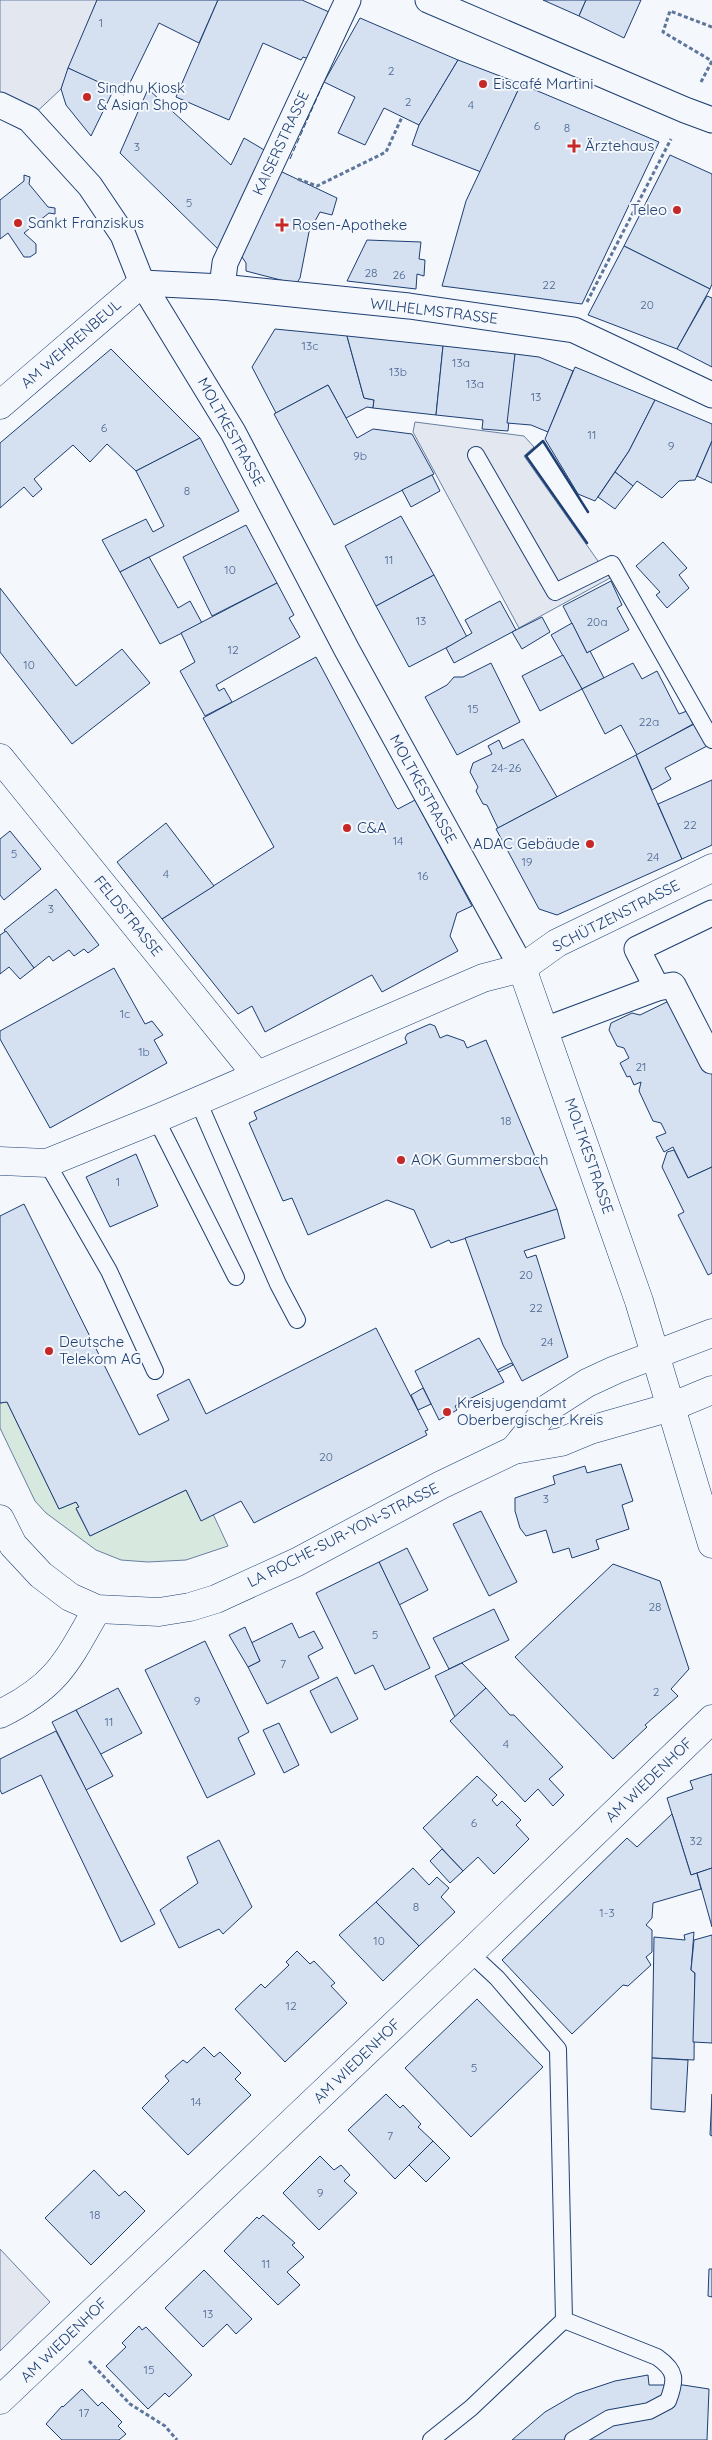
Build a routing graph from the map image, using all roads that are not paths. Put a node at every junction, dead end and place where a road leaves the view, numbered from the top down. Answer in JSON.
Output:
{"nodes":[{"id":1,"x":348,"y":0,"type":"edge"},
{"id":2,"x":428,"y":0,"type":"edge"},
{"id":3,"x":0,"y":105,"type":"edge"},
{"id":4,"x":712,"y":120,"type":"edge"},
{"id":5,"x":142,"y":283,"type":"junction"},
{"id":6,"x":222,"y":287,"type":"junction"},
{"id":7,"x":712,"y":395,"type":"edge"},
{"id":8,"x":0,"y":405,"type":"edge"},
{"id":9,"x":476,"y":454,"type":"dead end"},
{"id":10,"x":712,"y":740,"type":"edge"},
{"id":11,"x":0,"y":758,"type":"edge"},
{"id":12,"x":712,"y":868,"type":"edge"},
{"id":13,"x":712,"y":913,"type":"edge"},
{"id":14,"x":522,"y":968,"type":"junction"},
{"id":15,"x":657,"y":988,"type":"junction"},
{"id":16,"x":545,"y":1030,"type":"junction"},
{"id":17,"x":712,"y":1062,"type":"edge"},
{"id":18,"x":256,"y":1074,"type":"junction"},
{"id":19,"x":198,"y":1101,"type":"junction"},
{"id":20,"x":156,"y":1119,"type":"junction"},
{"id":21,"x":0,"y":1161,"type":"edge"},
{"id":22,"x":47,"y":1162,"type":"junction"},
{"id":23,"x":236,"y":1277,"type":"dead end"},
{"id":24,"x":297,"y":1320,"type":"dead end"},
{"id":25,"x":712,"y":1333,"type":"edge"},
{"id":26,"x":655,"y":1356,"type":"junction"},
{"id":27,"x":155,"y":1371,"type":"dead end"},
{"id":28,"x":712,"y":1390,"type":"edge"},
{"id":29,"x":671,"y":1407,"type":"junction"},
{"id":30,"x":514,"y":1450,"type":"junction"},
{"id":31,"x":0,"y":1519,"type":"edge"},
{"id":32,"x":712,"y":1544,"type":"edge"},
{"id":33,"x":97,"y":1609,"type":"junction"},
{"id":34,"x":0,"y":1714,"type":"edge"},
{"id":35,"x":712,"y":1719,"type":"edge"},
{"id":36,"x":470,"y":1953,"type":"junction"},
{"id":37,"x":564,"y":2320,"type":"junction"},
{"id":38,"x":0,"y":2400,"type":"edge"},
{"id":39,"x":431,"y":2440,"type":"edge"},
{"id":40,"x":573,"y":2440,"type":"edge"}],
"edges":[{"from":1,"to":6,"type":"street","name":"KAISERSTRASSE"},
{"from":2,"to":4,"type":"street"},
{"from":3,"to":5,"type":"street","name":"MOLTKESTRASSE"},
{"from":5,"to":6,"type":"street","name":"WILHELMSTRASSE"},
{"from":5,"to":8,"type":"street","name":"AM WEHRENBEUL"},
{"from":5,"to":14,"type":"street","name":"MOLTKESTRASSE"},
{"from":6,"to":7,"type":"street","name":"WILHELMSTRASSE"},
{"from":9,"to":10,"type":"lane"},
{"from":11,"to":18,"type":"street","name":"FELDSTRASSE"},
{"from":12,"to":14,"type":"street","name":"SCHÜTZENSTRASSE"},
{"from":13,"to":15,"type":"street"},
{"from":14,"to":16,"type":"street","name":"MOLTKESTRASSE"},
{"from":14,"to":18,"type":"street"},
{"from":15,"to":16,"type":"street"},
{"from":15,"to":17,"type":"street"},
{"from":16,"to":26,"type":"street","name":"MOLTKESTRASSE"},
{"from":18,"to":19,"type":"street"},
{"from":19,"to":20,"type":"street"},
{"from":19,"to":24,"type":"lane"},
{"from":20,"to":22,"type":"street"},
{"from":20,"to":23,"type":"lane"},
{"from":21,"to":22,"type":"street"},
{"from":22,"to":27,"type":"lane"},
{"from":25,"to":26,"type":"street"},
{"from":26,"to":29,"type":"street","name":"MOLTKESTRASSE"},
{"from":26,"to":30,"type":"street"},
{"from":28,"to":29,"type":"street","name":"LA ROCHE-SUR-YON-STRASSE"},
{"from":29,"to":30,"type":"street","name":"LA ROCHE-SUR-YON-STRASSE"},
{"from":29,"to":32,"type":"street","name":"MOLTKESTRASSE"},
{"from":30,"to":33,"type":"street","name":"LA ROCHE-SUR-YON-STRASSE"},
{"from":31,"to":33,"type":"street","name":"LA ROCHE-SUR-YON-STRASSE"},
{"from":33,"to":34,"type":"street"},
{"from":35,"to":36,"type":"street","name":"AM WIEDENHOF"},
{"from":36,"to":37,"type":"lane"},
{"from":36,"to":38,"type":"street","name":"AM WIEDENHOF"},
{"from":37,"to":39,"type":"lane"},
{"from":37,"to":40,"type":"lane"}]}
